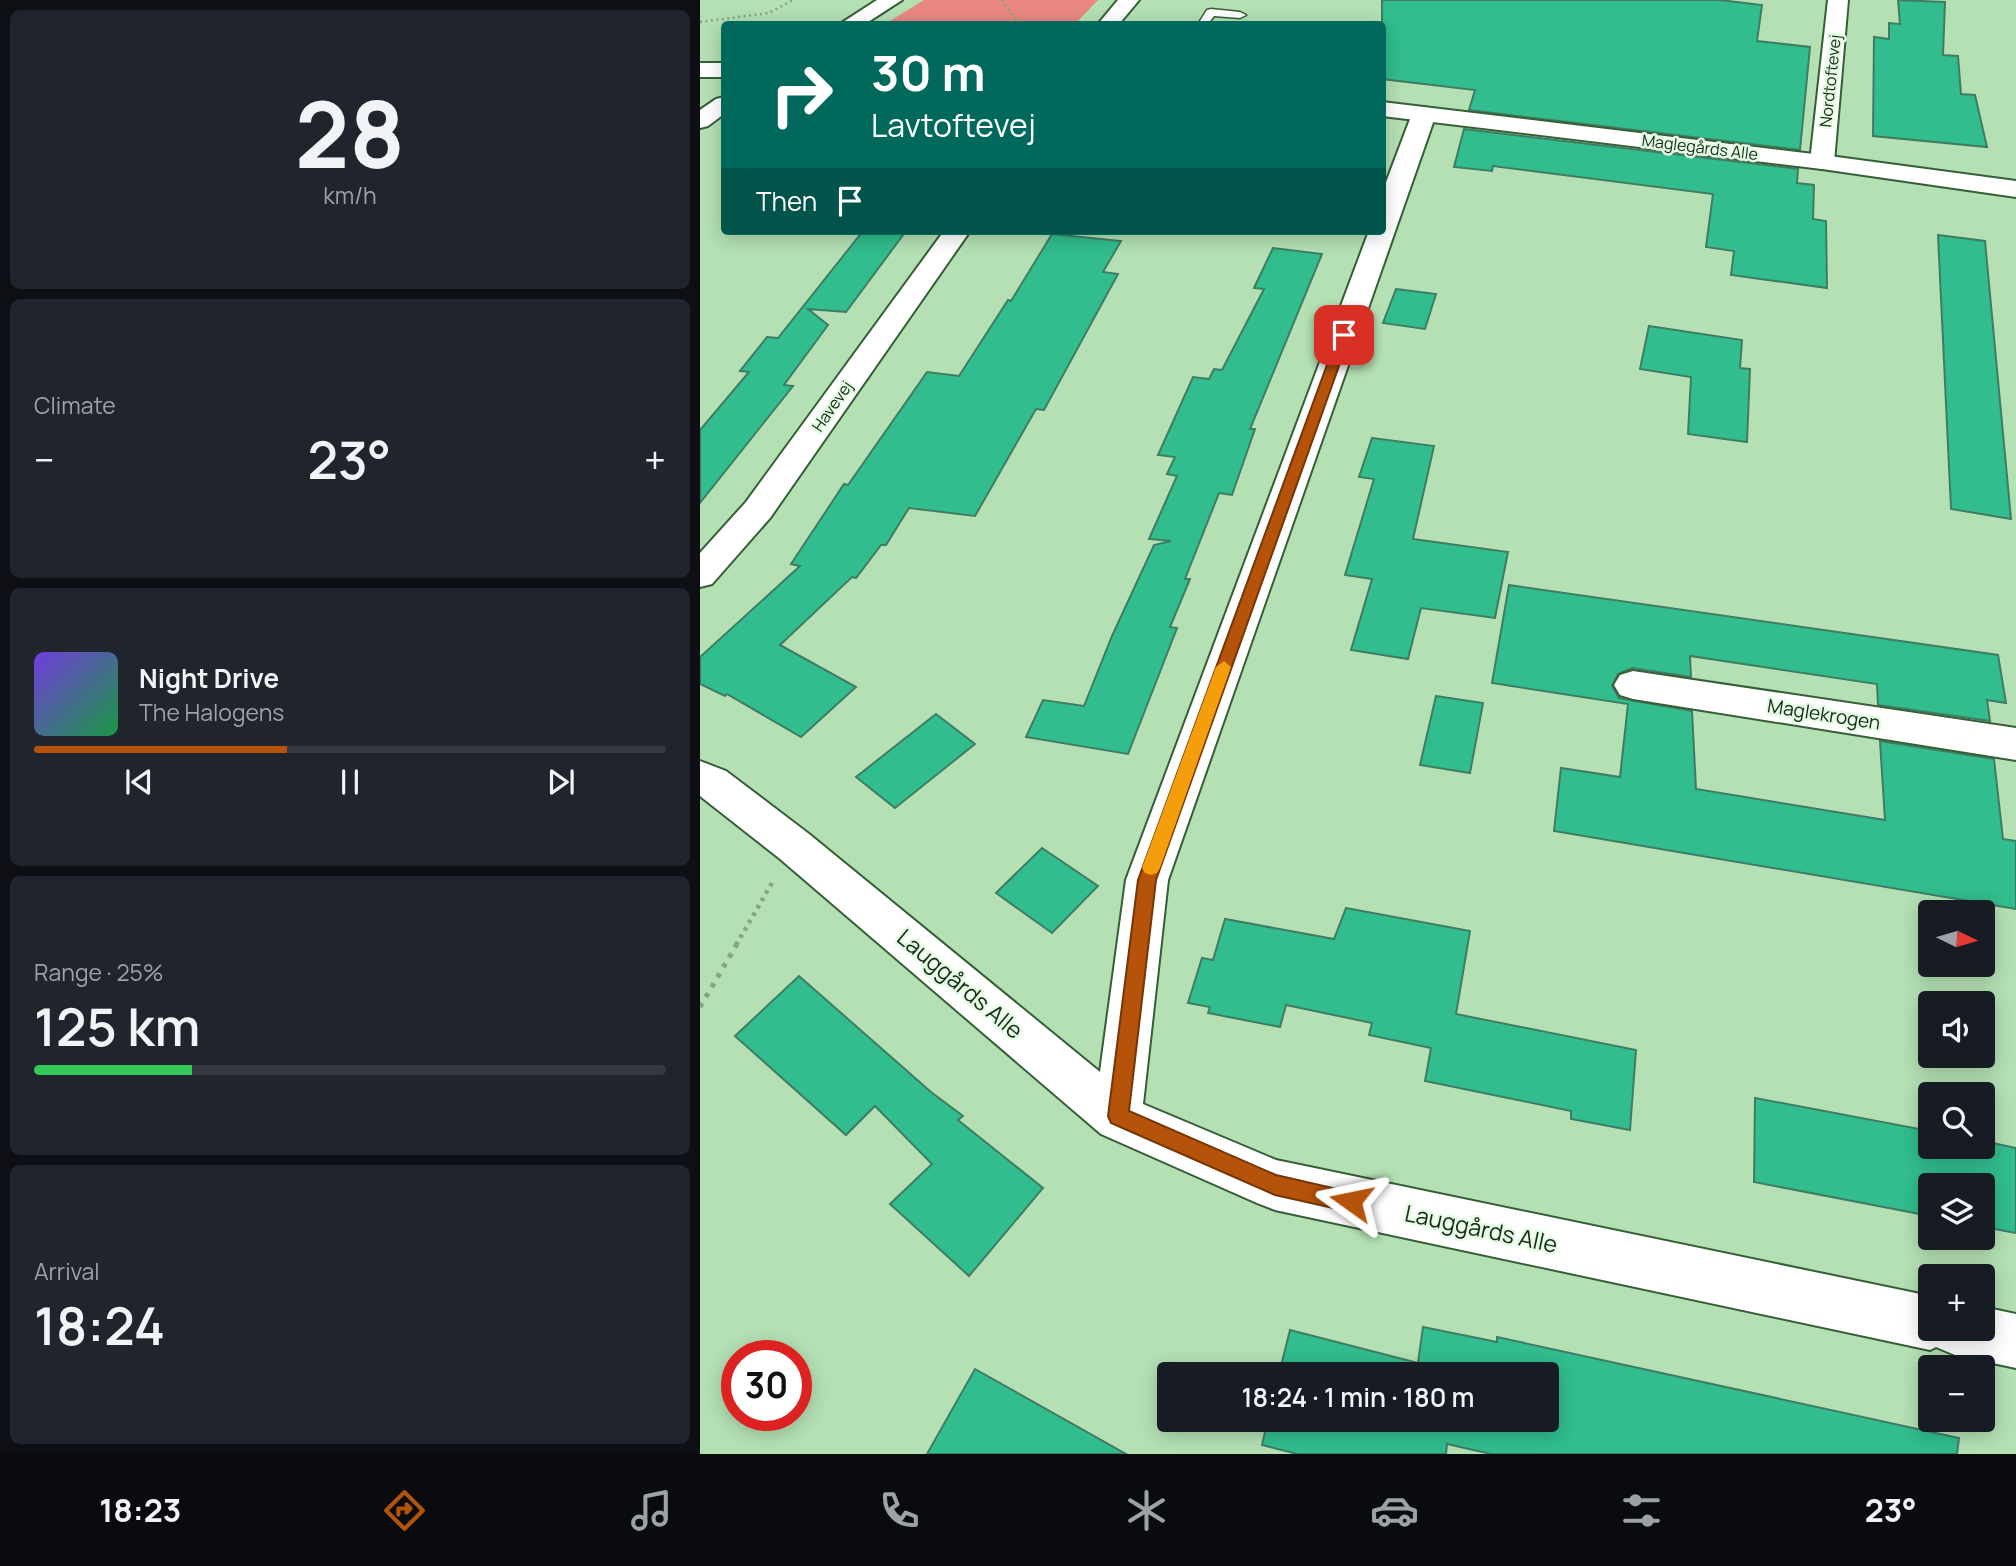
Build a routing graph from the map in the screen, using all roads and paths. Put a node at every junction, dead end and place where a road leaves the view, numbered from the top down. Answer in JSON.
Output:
{"nodes":[{"id":1,"x":793,"y":0,"type":"edge"},
{"id":2,"x":892,"y":0,"type":"edge"},
{"id":3,"x":1002,"y":0,"type":"edge"},
{"id":4,"x":1129,"y":0,"type":"edge"},
{"id":5,"x":1812,"y":0,"type":"edge"},
{"id":6,"x":1838,"y":1,"type":"edge"},
{"id":7,"x":1240,"y":15,"type":"dead end"},
{"id":8,"x":856,"y":21,"type":"edge"},
{"id":9,"x":1017,"y":21,"type":"edge"},
{"id":10,"x":1111,"y":21,"type":"edge"},
{"id":11,"x":1205,"y":21,"type":"edge"},
{"id":12,"x":700,"y":22,"type":"edge"},
{"id":13,"x":700,"y":70,"type":"edge"},
{"id":14,"x":721,"y":70,"type":"edge"},
{"id":15,"x":721,"y":106,"type":"edge"},
{"id":16,"x":1386,"y":109,"type":"edge"},
{"id":17,"x":1424,"y":114,"type":"junction"},
{"id":18,"x":700,"y":121,"type":"edge"},
{"id":19,"x":1822,"y":162,"type":"junction"},
{"id":20,"x":2016,"y":189,"type":"edge"},
{"id":21,"x":1386,"y":219,"type":"edge"},
{"id":22,"x":954,"y":235,"type":"edge"},
{"id":23,"x":1380,"y":235,"type":"edge"},
{"id":24,"x":700,"y":575,"type":"edge"},
{"id":25,"x":1633,"y":685,"type":"dead end"},
{"id":26,"x":2016,"y":744,"type":"edge"},
{"id":27,"x":700,"y":777,"type":"edge"},
{"id":28,"x":794,"y":846,"type":"junction"},
{"id":29,"x":700,"y":1007,"type":"edge"},
{"id":30,"x":1118,"y":1116,"type":"junction"},
{"id":31,"x":1918,"y":1320,"type":"edge"},
{"id":32,"x":1995,"y":1337,"type":"edge"},
{"id":33,"x":2016,"y":1341,"type":"edge"}],
"edges":[{"from":1,"to":12,"type":"path"},
{"from":2,"to":8,"type":"street"},
{"from":3,"to":9,"type":"path"},
{"from":4,"to":10,"type":"street"},
{"from":5,"to":6,"type":"street"},
{"from":6,"to":19,"type":"street","name":"Nordtoftevej"},
{"from":7,"to":11,"type":"lane"},
{"from":13,"to":14,"type":"street"},
{"from":15,"to":18,"type":"street"},
{"from":16,"to":17,"type":"street","name":"Maglegårds Alle"},
{"from":17,"to":19,"type":"street","name":"Maglegårds Alle"},
{"from":17,"to":21,"type":"street"},
{"from":19,"to":20,"type":"street","name":"Maglegårds Alle"},
{"from":22,"to":24,"type":"street","name":"Havevej"},
{"from":23,"to":30,"type":"street"},
{"from":25,"to":26,"type":"street","name":"Maglekrogen"},
{"from":27,"to":28,"type":"street","name":"Lauggårds Alle"},
{"from":28,"to":29,"type":"path"},
{"from":28,"to":30,"type":"street","name":"Lauggårds Alle"},
{"from":30,"to":31,"type":"street","name":"Lauggårds Alle"},
{"from":32,"to":33,"type":"street"}]}
